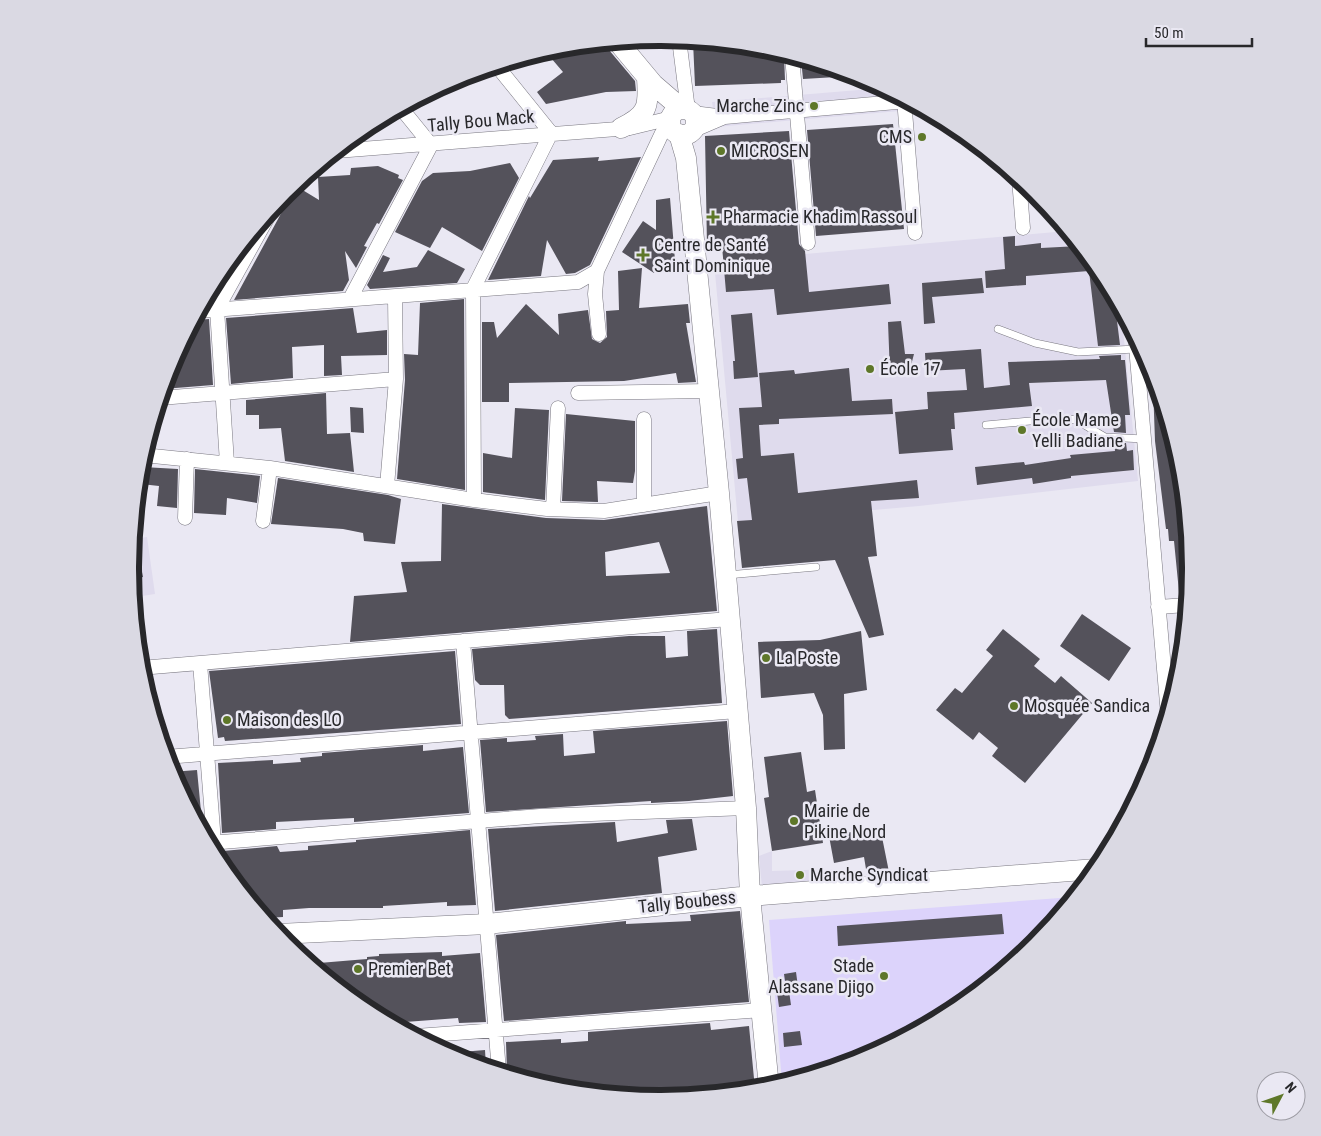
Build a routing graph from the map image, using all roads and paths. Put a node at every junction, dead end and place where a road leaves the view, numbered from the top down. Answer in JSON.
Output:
{"nodes":[{"id":1,"x":622,"y":47,"type":"edge"},
{"id":2,"x":679,"y":47,"type":"edge"},
{"id":3,"x":793,"y":63,"type":"edge"},
{"id":4,"x":501,"y":71,"type":"edge"},
{"id":5,"x":650,"y":81,"type":"junction"},
{"id":6,"x":895,"y":102,"type":"edge"},
{"id":7,"x":906,"y":108,"type":"edge"},
{"id":8,"x":797,"y":111,"type":"junction"},
{"id":9,"x":405,"y":113,"type":"edge"},
{"id":10,"x":681,"y":123,"type":"junction"},
{"id":11,"x":625,"y":128,"type":"junction"},
{"id":12,"x":551,"y":133,"type":"junction"},
{"id":13,"x":431,"y":145,"type":"junction"},
{"id":14,"x":347,"y":151,"type":"edge"},
{"id":15,"x":1019,"y":189,"type":"edge"},
{"id":16,"x":1023,"y":228,"type":"dead end"},
{"id":17,"x":915,"y":233,"type":"dead end"},
{"id":18,"x":255,"y":240,"type":"edge"},
{"id":19,"x":808,"y":243,"type":"dead end"},
{"id":20,"x":597,"y":271,"type":"junction"},
{"id":21,"x":473,"y":289,"type":"junction"},
{"id":22,"x":395,"y":297,"type":"junction"},
{"id":23,"x":350,"y":299,"type":"junction"},
{"id":24,"x":217,"y":309,"type":"junction"},
{"id":25,"x":208,"y":310,"type":"edge"},
{"id":26,"x":998,"y":329,"type":"dead end"},
{"id":27,"x":599,"y":334,"type":"dead end"},
{"id":28,"x":1133,"y":348,"type":"edge"},
{"id":29,"x":1139,"y":359,"type":"edge"},
{"id":30,"x":396,"y":379,"type":"junction"},
{"id":31,"x":709,"y":391,"type":"junction"},
{"id":32,"x":578,"y":393,"type":"dead end"},
{"id":33,"x":223,"y":394,"type":"junction"},
{"id":34,"x":167,"y":398,"type":"edge"},
{"id":35,"x":558,"y":408,"type":"dead end"},
{"id":36,"x":644,"y":419,"type":"dead end"},
{"id":37,"x":986,"y":425,"type":"dead end"},
{"id":38,"x":1144,"y":439,"type":"junction"},
{"id":39,"x":151,"y":456,"type":"edge"},
{"id":40,"x":187,"y":459,"type":"junction"},
{"id":41,"x":227,"y":463,"type":"junction"},
{"id":42,"x":270,"y":468,"type":"junction"},
{"id":43,"x":387,"y":486,"type":"junction"},
{"id":44,"x":719,"y":493,"type":"junction"},
{"id":45,"x":474,"y":500,"type":"junction"},
{"id":46,"x":644,"y":505,"type":"junction"},
{"id":47,"x":553,"y":509,"type":"junction"},
{"id":48,"x":186,"y":518,"type":"dead end"},
{"id":49,"x":263,"y":521,"type":"dead end"},
{"id":50,"x":816,"y":567,"type":"dead end"},
{"id":51,"x":726,"y":575,"type":"junction"},
{"id":52,"x":1181,"y":605,"type":"edge"},
{"id":53,"x":1158,"y":607,"type":"junction"},
{"id":54,"x":729,"y":619,"type":"junction"},
{"id":55,"x":463,"y":641,"type":"junction"},
{"id":56,"x":200,"y":663,"type":"junction"},
{"id":57,"x":149,"y":667,"type":"edge"},
{"id":58,"x":1166,"y":694,"type":"edge"},
{"id":59,"x":737,"y":711,"type":"junction"},
{"id":60,"x":471,"y":732,"type":"junction"},
{"id":61,"x":207,"y":754,"type":"junction"},
{"id":62,"x":174,"y":756,"type":"edge"},
{"id":63,"x":746,"y":808,"type":"junction"},
{"id":64,"x":478,"y":821,"type":"junction"},
{"id":65,"x":212,"y":834,"type":"edge"},
{"id":66,"x":220,"y":846,"type":"edge"},
{"id":67,"x":1086,"y":870,"type":"edge"},
{"id":68,"x":750,"y":896,"type":"junction"},
{"id":69,"x":487,"y":924,"type":"junction"},
{"id":70,"x":289,"y":933,"type":"edge"},
{"id":71,"x":762,"y":1010,"type":"junction"},
{"id":72,"x":495,"y":1030,"type":"junction"},
{"id":73,"x":428,"y":1035,"type":"edge"},
{"id":74,"x":498,"y":1064,"type":"edge"},
{"id":75,"x":768,"y":1079,"type":"edge"}],
"edges":[{"from":1,"to":5,"type":"street"},
{"from":2,"to":10,"type":"street"},
{"from":3,"to":8,"type":"street"},
{"from":4,"to":12,"type":"street"},
{"from":5,"to":10,"type":"street"},
{"from":5,"to":11,"type":"street"},
{"from":6,"to":8,"type":"street","name":"Tally Bou Mack"},
{"from":7,"to":17,"type":"street"},
{"from":8,"to":10,"type":"street","name":"Tally Bou Mack"},
{"from":8,"to":19,"type":"street"},
{"from":9,"to":13,"type":"street"},
{"from":10,"to":11,"type":"street","name":"Tally Bou Mack"},
{"from":10,"to":20,"type":"street"},
{"from":10,"to":31,"type":"street"},
{"from":11,"to":12,"type":"street","name":"Tally Bou Mack"},
{"from":12,"to":13,"type":"street","name":"Tally Bou Mack"},
{"from":12,"to":21,"type":"street"},
{"from":13,"to":14,"type":"street","name":"Tally Bou Mack"},
{"from":13,"to":23,"type":"street"},
{"from":15,"to":16,"type":"street"},
{"from":18,"to":24,"type":"street"},
{"from":20,"to":21,"type":"street"},
{"from":20,"to":27,"type":"street"},
{"from":21,"to":22,"type":"street"},
{"from":21,"to":45,"type":"street"},
{"from":22,"to":23,"type":"street"},
{"from":22,"to":30,"type":"street"},
{"from":23,"to":24,"type":"street"},
{"from":24,"to":25,"type":"street"},
{"from":24,"to":33,"type":"street"},
{"from":26,"to":28,"type":"lane"},
{"from":29,"to":38,"type":"street"},
{"from":30,"to":33,"type":"street"},
{"from":30,"to":43,"type":"street"},
{"from":31,"to":32,"type":"street"},
{"from":31,"to":44,"type":"street"},
{"from":33,"to":34,"type":"street"},
{"from":33,"to":41,"type":"street"},
{"from":35,"to":47,"type":"street"},
{"from":36,"to":46,"type":"street"},
{"from":37,"to":38,"type":"lane"},
{"from":38,"to":53,"type":"street"},
{"from":39,"to":40,"type":"street"},
{"from":40,"to":41,"type":"street"},
{"from":40,"to":48,"type":"street"},
{"from":41,"to":42,"type":"street"},
{"from":42,"to":43,"type":"street"},
{"from":42,"to":49,"type":"street"},
{"from":43,"to":45,"type":"street"},
{"from":44,"to":46,"type":"street"},
{"from":44,"to":51,"type":"street"},
{"from":45,"to":47,"type":"street"},
{"from":46,"to":47,"type":"street"},
{"from":50,"to":51,"type":"lane"},
{"from":51,"to":54,"type":"street"},
{"from":52,"to":53,"type":"street"},
{"from":53,"to":58,"type":"street"},
{"from":54,"to":55,"type":"street"},
{"from":54,"to":59,"type":"street"},
{"from":55,"to":56,"type":"street"},
{"from":55,"to":60,"type":"street"},
{"from":56,"to":57,"type":"street"},
{"from":56,"to":61,"type":"street"},
{"from":59,"to":60,"type":"street"},
{"from":59,"to":63,"type":"street"},
{"from":60,"to":61,"type":"street"},
{"from":60,"to":64,"type":"street"},
{"from":61,"to":62,"type":"street"},
{"from":61,"to":65,"type":"street"},
{"from":63,"to":64,"type":"street"},
{"from":63,"to":68,"type":"street"},
{"from":64,"to":66,"type":"street"},
{"from":64,"to":69,"type":"street"},
{"from":67,"to":68,"type":"street","name":"Tally Boubess"},
{"from":68,"to":69,"type":"street","name":"Tally Boubess"},
{"from":68,"to":71,"type":"street"},
{"from":69,"to":70,"type":"street","name":"Tally Boubess"},
{"from":69,"to":72,"type":"street"},
{"from":71,"to":72,"type":"street"},
{"from":71,"to":75,"type":"street"},
{"from":72,"to":73,"type":"street"},
{"from":72,"to":74,"type":"street"}]}
